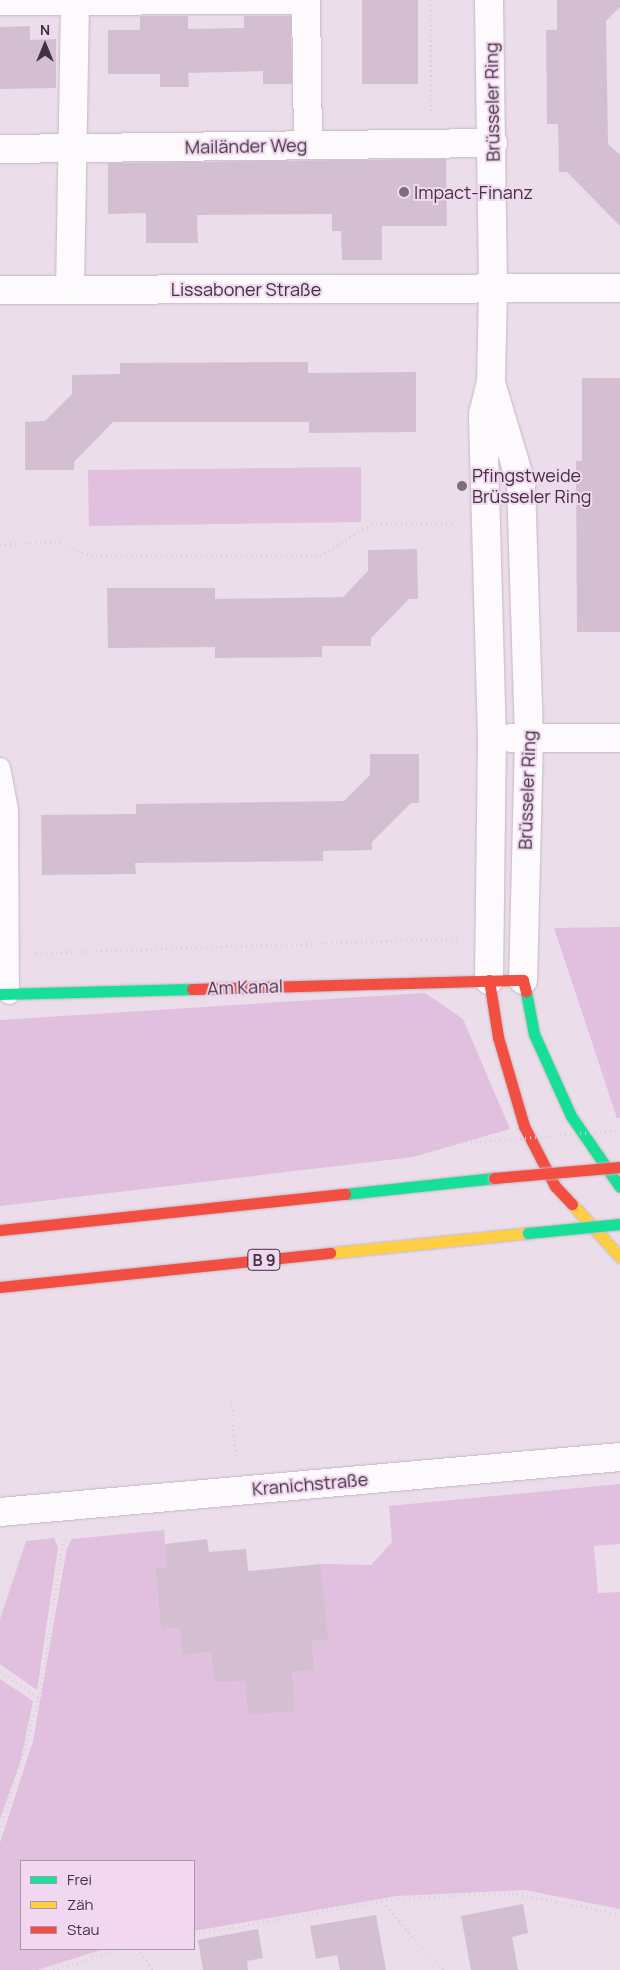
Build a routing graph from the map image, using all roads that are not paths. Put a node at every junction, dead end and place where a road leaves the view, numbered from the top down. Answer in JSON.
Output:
{"nodes":[{"id":1,"x":306,"y":0,"type":"edge"},
{"id":2,"x":490,"y":0,"type":"edge"},
{"id":3,"x":0,"y":1,"type":"edge"},
{"id":4,"x":75,"y":1,"type":"edge"},
{"id":5,"x":493,"y":143,"type":"junction"},
{"id":6,"x":308,"y":145,"type":"junction"},
{"id":7,"x":0,"y":149,"type":"edge"},
{"id":8,"x":70,"y":149,"type":"junction"},
{"id":9,"x":493,"y":288,"type":"junction"},
{"id":10,"x":620,"y":288,"type":"edge"},
{"id":11,"x":0,"y":290,"type":"edge"},
{"id":12,"x":70,"y":290,"type":"junction"},
{"id":13,"x":490,"y":383,"type":"junction"},
{"id":14,"x":529,"y":738,"type":"junction"},
{"id":15,"x":620,"y":738,"type":"edge"},
{"id":16,"x":492,"y":739,"type":"junction"},
{"id":17,"x":0,"y":767,"type":"edge"},
{"id":18,"x":489,"y":980,"type":"junction"},
{"id":19,"x":523,"y":980,"type":"junction"},
{"id":20,"x":5,"y":994,"type":"edge"},
{"id":21,"x":620,"y":1167,"type":"edge"},
{"id":22,"x":616,"y":1184,"type":"edge"},
{"id":23,"x":620,"y":1224,"type":"edge"},
{"id":24,"x":0,"y":1230,"type":"edge"},
{"id":25,"x":620,"y":1257,"type":"edge"},
{"id":26,"x":0,"y":1287,"type":"edge"},
{"id":27,"x":620,"y":1457,"type":"edge"},
{"id":28,"x":0,"y":1512,"type":"edge"}],
"edges":[{"from":1,"to":4,"type":"street"},
{"from":1,"to":6,"type":"street"},
{"from":2,"to":5,"type":"street","name":"Brüsseler Ring"},
{"from":3,"to":4,"type":"street"},
{"from":4,"to":8,"type":"street"},
{"from":5,"to":6,"type":"street","name":"Mailänder Weg"},
{"from":5,"to":9,"type":"street","name":"Brüsseler Ring"},
{"from":6,"to":8,"type":"street","name":"Mailänder Weg"},
{"from":7,"to":8,"type":"street","name":"Mailänder Weg"},
{"from":8,"to":12,"type":"street"},
{"from":9,"to":10,"type":"street","name":"Lissaboner Straße"},
{"from":9,"to":12,"type":"street","name":"Lissaboner Straße"},
{"from":9,"to":13,"type":"street","name":"Brüsseler Ring"},
{"from":11,"to":12,"type":"street","name":"Lissaboner Straße"},
{"from":13,"to":14,"type":"street","name":"Brüsseler Ring"},
{"from":13,"to":16,"type":"street","name":"Brüsseler Ring"},
{"from":14,"to":15,"type":"street"},
{"from":14,"to":16,"type":"street"},
{"from":14,"to":19,"type":"street","name":"Brüsseler Ring"},
{"from":16,"to":18,"type":"street","name":"Brüsseler Ring"},
{"from":17,"to":20,"type":"lane"},
{"from":18,"to":19,"type":"main road","name":"Am Kanal"},
{"from":18,"to":20,"type":"main road","name":"Am Kanal"},
{"from":18,"to":25,"type":"main road","name":"Brüsseler Ring"},
{"from":19,"to":22,"type":"main road","name":"Brüsseler Ring"},
{"from":21,"to":24,"type":"main road","bridge":true},
{"from":23,"to":26,"type":"main road","number":"B 9","bridge":true},
{"from":27,"to":28,"type":"street","name":"Kranichstraße"}]}
